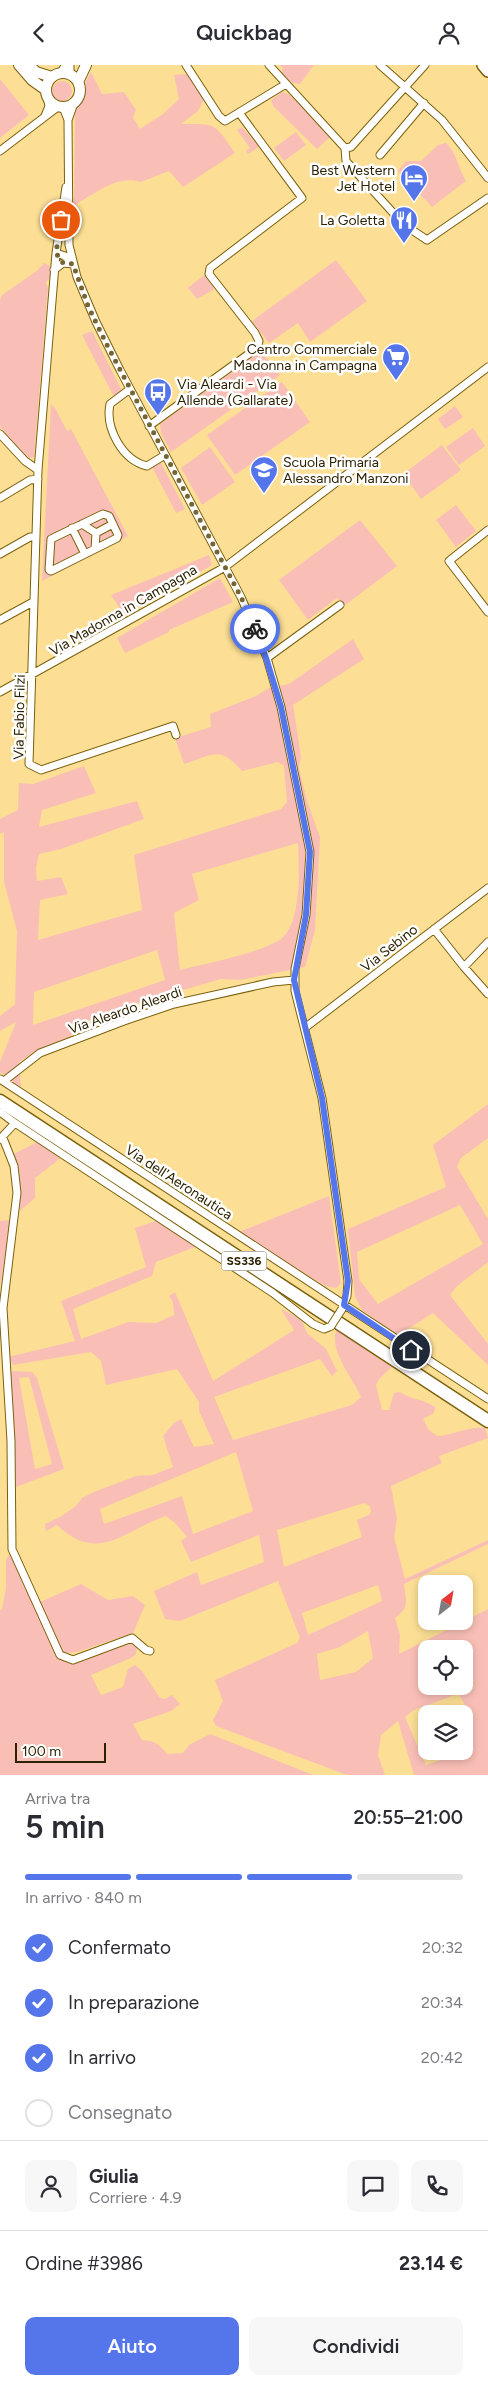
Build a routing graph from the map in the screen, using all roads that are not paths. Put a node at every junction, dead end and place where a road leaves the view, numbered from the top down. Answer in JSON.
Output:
{"nodes":[{"id":1,"x":19,"y":65,"type":"edge"},
{"id":2,"x":29,"y":65,"type":"edge"},
{"id":3,"x":81,"y":65,"type":"edge"},
{"id":4,"x":86,"y":65,"type":"edge"},
{"id":5,"x":186,"y":65,"type":"edge"},
{"id":6,"x":269,"y":65,"type":"edge"},
{"id":7,"x":380,"y":65,"type":"edge"},
{"id":8,"x":425,"y":65,"type":"edge"},
{"id":9,"x":483,"y":65,"type":"edge"},
{"id":10,"x":488,"y":71,"type":"edge"},
{"id":11,"x":67,"y":73,"type":"edge"},
{"id":12,"x":286,"y":84,"type":"junction"},
{"id":13,"x":405,"y":86,"type":"junction"},
{"id":14,"x":47,"y":93,"type":"junction"},
{"id":15,"x":424,"y":103,"type":"junction"},
{"id":16,"x":62,"y":112,"type":"junction"},
{"id":17,"x":240,"y":114,"type":"junction"},
{"id":18,"x":45,"y":116,"type":"junction"},
{"id":19,"x":345,"y":148,"type":"junction"},
{"id":20,"x":0,"y":151,"type":"edge"},
{"id":21,"x":380,"y":155,"type":"dead end"},
{"id":22,"x":69,"y":175,"type":"junction"},
{"id":23,"x":488,"y":178,"type":"edge"},
{"id":24,"x":488,"y":198,"type":"edge"},
{"id":25,"x":56,"y":253,"type":"junction"},
{"id":26,"x":72,"y":261,"type":"junction"},
{"id":27,"x":63,"y":263,"type":"junction"},
{"id":28,"x":54,"y":270,"type":"junction"},
{"id":29,"x":488,"y":367,"type":"edge"},
{"id":30,"x":130,"y":389,"type":"junction"},
{"id":31,"x":149,"y":425,"type":"junction"},
{"id":32,"x":0,"y":435,"type":"edge"},
{"id":33,"x":165,"y":455,"type":"junction"},
{"id":34,"x":38,"y":470,"type":"junction"},
{"id":35,"x":38,"y":479,"type":"junction"},
{"id":36,"x":0,"y":498,"type":"edge"},
{"id":37,"x":82,"y":524,"type":"junction"},
{"id":38,"x":113,"y":524,"type":"junction"},
{"id":39,"x":72,"y":529,"type":"junction"},
{"id":40,"x":488,"y":530,"type":"edge"},
{"id":41,"x":96,"y":533,"type":"junction"},
{"id":42,"x":36,"y":537,"type":"junction"},
{"id":43,"x":95,"y":549,"type":"junction"},
{"id":44,"x":0,"y":554,"type":"edge"},
{"id":45,"x":85,"y":554,"type":"junction"},
{"id":46,"x":225,"y":567,"type":"junction"},
{"id":47,"x":33,"y":602,"type":"junction"},
{"id":48,"x":340,"y":605,"type":"dead end"},
{"id":49,"x":488,"y":612,"type":"edge"},
{"id":50,"x":0,"y":620,"type":"edge"},
{"id":51,"x":266,"y":658,"type":"junction"},
{"id":52,"x":32,"y":674,"type":"junction"},
{"id":53,"x":0,"y":693,"type":"edge"},
{"id":54,"x":176,"y":735,"type":"dead end"},
{"id":55,"x":488,"y":888,"type":"edge"},
{"id":56,"x":434,"y":929,"type":"junction"},
{"id":57,"x":488,"y":942,"type":"edge"},
{"id":58,"x":464,"y":967,"type":"junction"},
{"id":59,"x":294,"y":980,"type":"junction"},
{"id":60,"x":488,"y":993,"type":"edge"},
{"id":61,"x":306,"y":1027,"type":"junction"},
{"id":62,"x":1,"y":1084,"type":"edge"},
{"id":63,"x":0,"y":1101,"type":"edge"},
{"id":64,"x":0,"y":1113,"type":"edge"},
{"id":65,"x":15,"y":1123,"type":"junction"},
{"id":66,"x":1,"y":1139,"type":"edge"},
{"id":67,"x":343,"y":1307,"type":"junction"},
{"id":68,"x":488,"y":1399,"type":"edge"},
{"id":69,"x":488,"y":1410,"type":"edge"},
{"id":70,"x":488,"y":1421,"type":"edge"},
{"id":71,"x":150,"y":1651,"type":"dead end"}],
"edges":[{"from":1,"to":14,"type":"street"},
{"from":2,"to":11,"type":"street"},
{"from":3,"to":11,"type":"street"},
{"from":4,"to":11,"type":"street"},
{"from":5,"to":17,"type":"street"},
{"from":6,"to":12,"type":"street"},
{"from":7,"to":13,"type":"street"},
{"from":8,"to":13,"type":"street"},
{"from":9,"to":10,"type":"main road"},
{"from":11,"to":14,"type":"street"},
{"from":11,"to":16,"type":"street"},
{"from":12,"to":17,"type":"street"},
{"from":12,"to":19,"type":"street"},
{"from":13,"to":15,"type":"street"},
{"from":13,"to":19,"type":"street"},
{"from":14,"to":16,"type":"street"},
{"from":14,"to":18,"type":"street"},
{"from":15,"to":21,"type":"street"},
{"from":15,"to":23,"type":"street"},
{"from":16,"to":18,"type":"street"},
{"from":16,"to":22,"type":"street"},
{"from":17,"to":31,"type":"street"},
{"from":18,"to":20,"type":"street"},
{"from":19,"to":24,"type":"street"},
{"from":22,"to":25,"type":"street","name":"Via Fabio Filzi"},
{"from":22,"to":26,"type":"street"},
{"from":25,"to":26,"type":"street"},
{"from":25,"to":27,"type":"street"},
{"from":25,"to":28,"type":"street","name":"Via Fabio Filzi"},
{"from":26,"to":27,"type":"street"},
{"from":26,"to":30,"type":"street"},
{"from":27,"to":28,"type":"street"},
{"from":28,"to":34,"type":"street","name":"Via Fabio Filzi"},
{"from":29,"to":46,"type":"street","name":"Via Madonna in Campagna"},
{"from":30,"to":31,"type":"street"},
{"from":30,"to":33,"type":"street"},
{"from":31,"to":33,"type":"street"},
{"from":32,"to":34,"type":"street"},
{"from":33,"to":46,"type":"street"},
{"from":34,"to":35,"type":"street","name":"Via Fabio Filzi"},
{"from":35,"to":36,"type":"street"},
{"from":35,"to":42,"type":"street","name":"Via Fabio Filzi"},
{"from":37,"to":38,"type":"street"},
{"from":37,"to":39,"type":"street"},
{"from":37,"to":41,"type":"street"},
{"from":38,"to":41,"type":"street"},
{"from":38,"to":43,"type":"street"},
{"from":39,"to":45,"type":"street"},
{"from":39,"to":45,"type":"street"},
{"from":40,"to":49,"type":"street"},
{"from":41,"to":43,"type":"street"},
{"from":42,"to":44,"type":"street"},
{"from":42,"to":47,"type":"street","name":"Via Fabio Filzi"},
{"from":43,"to":45,"type":"street"},
{"from":46,"to":51,"type":"street"},
{"from":46,"to":52,"type":"street","name":"Via Madonna in Campagna"},
{"from":47,"to":50,"type":"street"},
{"from":47,"to":52,"type":"street","name":"Via Fabio Filzi"},
{"from":48,"to":51,"type":"street"},
{"from":51,"to":59,"type":"street"},
{"from":52,"to":53,"type":"street","name":"Via Madonna in Campagna"},
{"from":52,"to":54,"type":"street","name":"Via Fabio Filzi"},
{"from":55,"to":56,"type":"street","name":"Via Sebino"},
{"from":56,"to":58,"type":"street"},
{"from":56,"to":61,"type":"street","name":"Via Sebino"},
{"from":57,"to":58,"type":"street"},
{"from":58,"to":60,"type":"street"},
{"from":59,"to":61,"type":"street"},
{"from":59,"to":62,"type":"street","name":"Via Aleardo Aleardi"},
{"from":61,"to":67,"type":"street"},
{"from":62,"to":67,"type":"street","name":"Via dell'Aeronautica"},
{"from":62,"to":69,"type":"highway","number":"SS336"},
{"from":63,"to":70,"type":"highway","number":"SS336"},
{"from":64,"to":65,"type":"street"},
{"from":65,"to":66,"type":"street"},
{"from":65,"to":67,"type":"street","bridge":true},
{"from":66,"to":71,"type":"street"},
{"from":67,"to":68,"type":"street","name":"Via dell'Aeronautica"}]}
